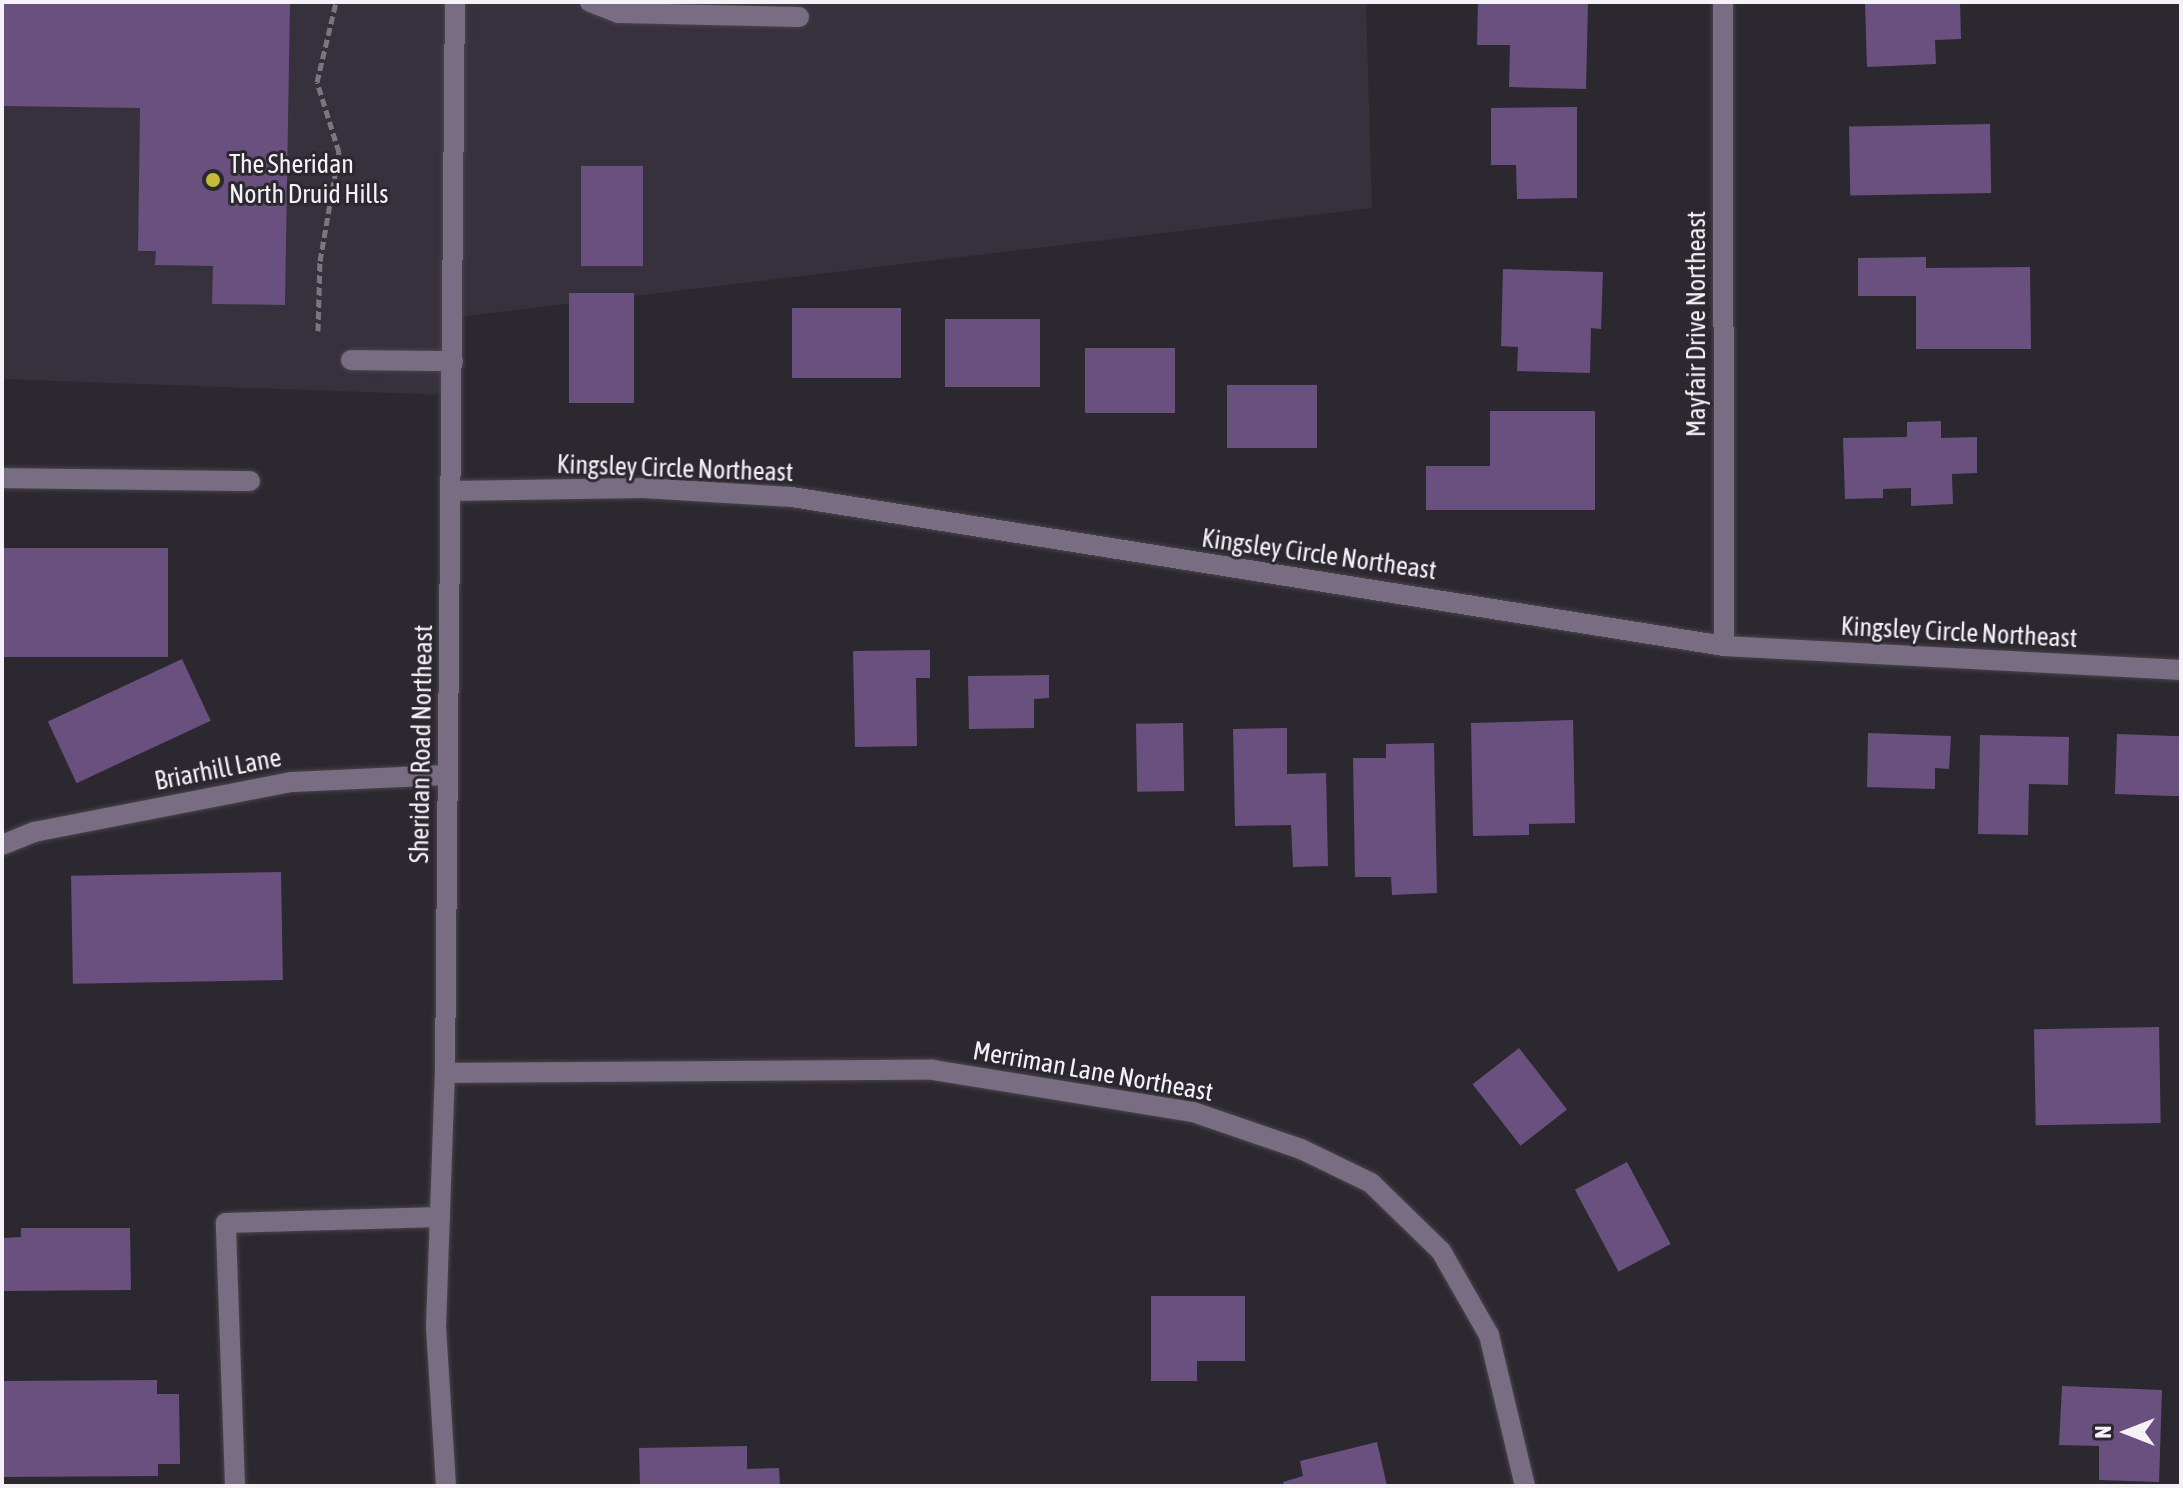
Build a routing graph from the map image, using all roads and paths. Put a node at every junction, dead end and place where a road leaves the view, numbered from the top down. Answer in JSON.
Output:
{"nodes":[{"id":1,"x":336,"y":2,"type":"edge"},
{"id":2,"x":455,"y":2,"type":"edge"},
{"id":3,"x":590,"y":2,"type":"edge"},
{"id":4,"x":1723,"y":2,"type":"edge"},
{"id":5,"x":799,"y":17,"type":"dead end"},
{"id":6,"x":318,"y":331,"type":"dead end"},
{"id":7,"x":351,"y":360,"type":"dead end"},
{"id":8,"x":453,"y":361,"type":"junction"},
{"id":9,"x":2,"y":478,"type":"edge"},
{"id":10,"x":250,"y":481,"type":"dead end"},
{"id":11,"x":450,"y":491,"type":"junction"},
{"id":12,"x":1724,"y":646,"type":"junction"},
{"id":13,"x":2181,"y":670,"type":"edge"},
{"id":14,"x":447,"y":775,"type":"junction"},
{"id":15,"x":2,"y":845,"type":"edge"},
{"id":16,"x":445,"y":1073,"type":"junction"},
{"id":17,"x":440,"y":1217,"type":"junction"},
{"id":18,"x":235,"y":1486,"type":"edge"},
{"id":19,"x":446,"y":1486,"type":"edge"},
{"id":20,"x":1525,"y":1486,"type":"edge"}],
"edges":[{"from":1,"to":6,"type":"path"},
{"from":2,"to":8,"type":"street","name":"Sheridan Road Northeast"},
{"from":3,"to":5,"type":"street"},
{"from":4,"to":12,"type":"street","name":"Mayfair Drive Northeast"},
{"from":7,"to":8,"type":"street"},
{"from":8,"to":11,"type":"street","name":"Sheridan Road Northeast"},
{"from":9,"to":10,"type":"street"},
{"from":11,"to":12,"type":"street","name":"Kingsley Circle Northeast"},
{"from":11,"to":14,"type":"street","name":"Sheridan Road Northeast"},
{"from":12,"to":13,"type":"street","name":"Kingsley Circle Northeast"},
{"from":14,"to":15,"type":"street","name":"Briarhill Lane"},
{"from":14,"to":16,"type":"street","name":"Sheridan Road Northeast"},
{"from":16,"to":17,"type":"street","name":"Sheridan Road Northeast"},
{"from":16,"to":20,"type":"street","name":"Merriman Lane Northeast"},
{"from":17,"to":18,"type":"street"},
{"from":17,"to":19,"type":"street","name":"Sheridan Road Northeast"}]}
